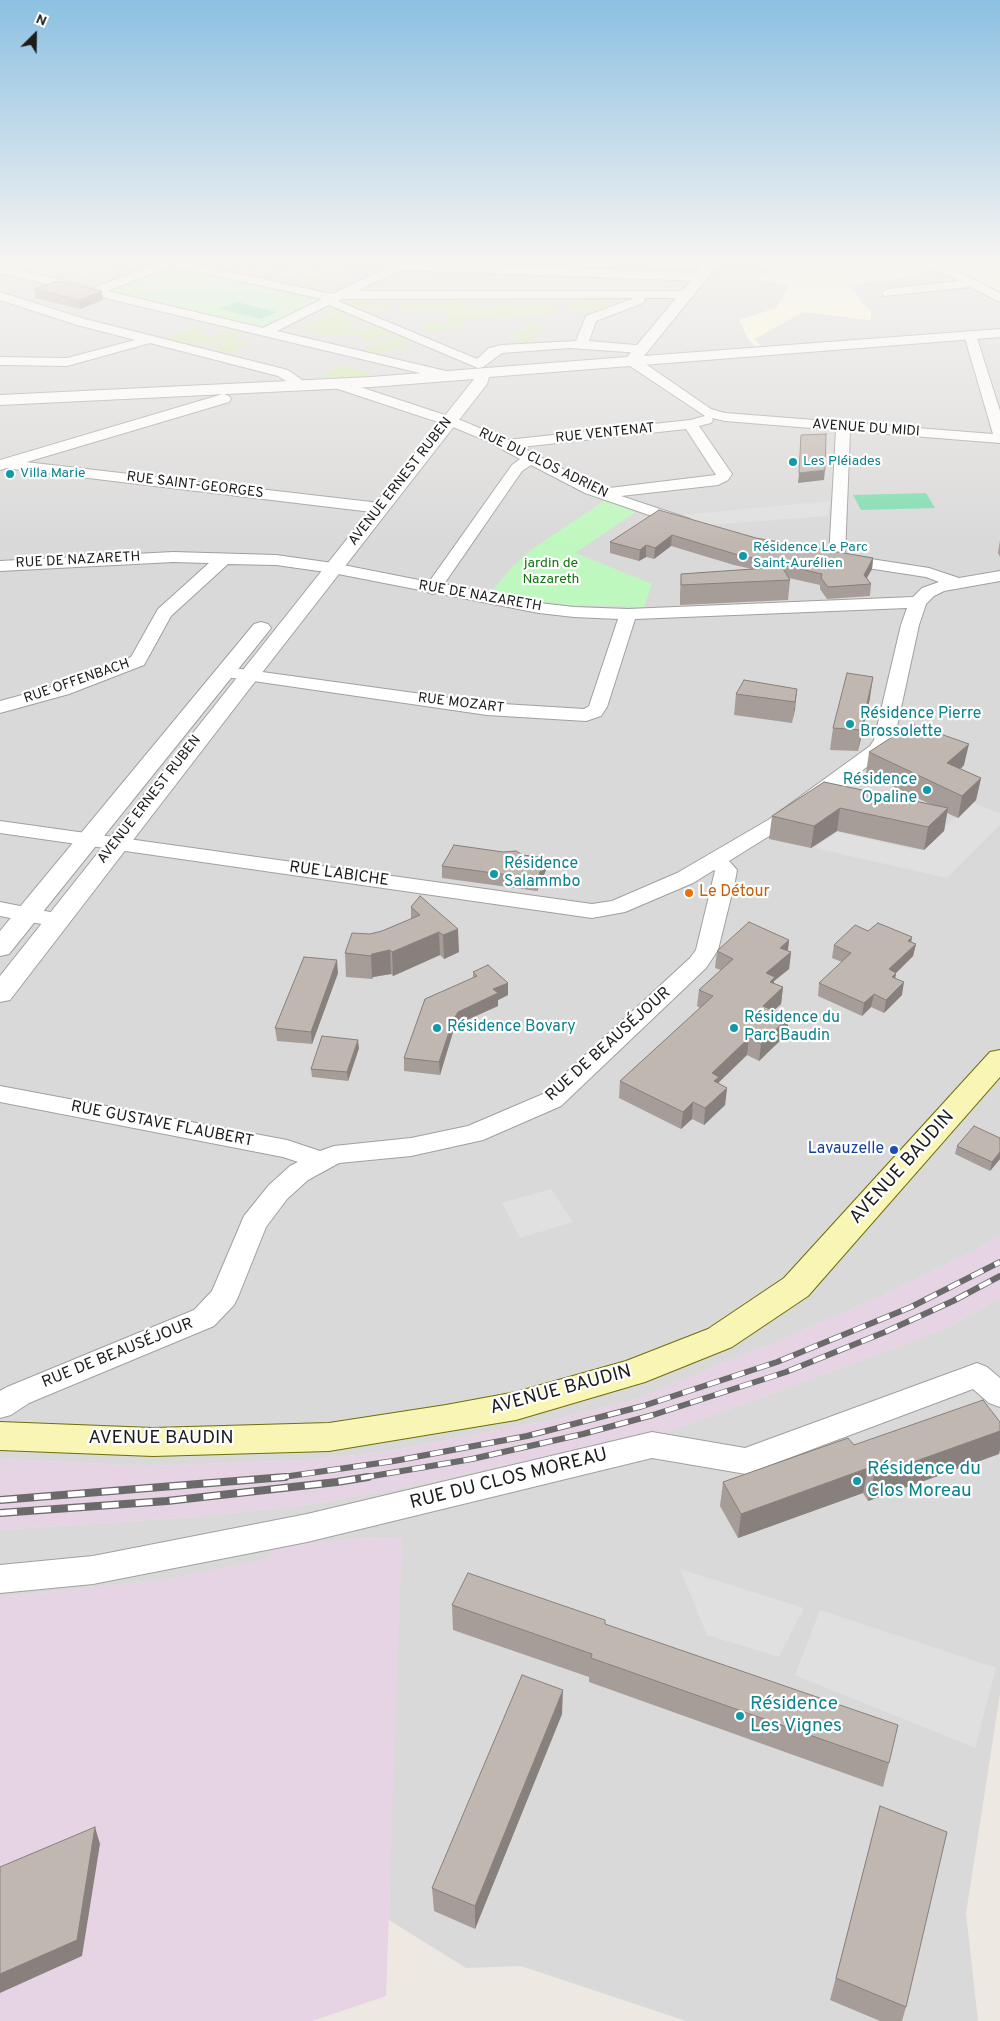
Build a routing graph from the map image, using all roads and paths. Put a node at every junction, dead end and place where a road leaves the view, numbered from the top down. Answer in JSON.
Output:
{"nodes":[{"id":1,"x":92,"y":355,"type":"edge"},
{"id":2,"x":215,"y":355,"type":"edge"},
{"id":3,"x":360,"y":355,"type":"edge"},
{"id":4,"x":451,"y":355,"type":"edge"},
{"id":5,"x":490,"y":355,"type":"edge"},
{"id":6,"x":632,"y":355,"type":"edge"},
{"id":7,"x":636,"y":355,"type":"edge"},
{"id":8,"x":976,"y":355,"type":"edge"},
{"id":9,"x":0,"y":361,"type":"edge"},
{"id":10,"x":479,"y":368,"type":"junction"},
{"id":11,"x":445,"y":375,"type":"junction"},
{"id":12,"x":337,"y":384,"type":"junction"},
{"id":13,"x":302,"y":385,"type":"junction"},
{"id":14,"x":265,"y":386,"type":"junction"},
{"id":15,"x":455,"y":388,"type":"dead end"},
{"id":16,"x":0,"y":400,"type":"edge"},
{"id":17,"x":442,"y":413,"type":"junction"},
{"id":18,"x":706,"y":416,"type":"junction"},
{"id":19,"x":690,"y":424,"type":"junction"},
{"id":20,"x":843,"y":427,"type":"junction"},
{"id":21,"x":1000,"y":434,"type":"edge"},
{"id":22,"x":1000,"y":439,"type":"edge"},
{"id":23,"x":504,"y":445,"type":"junction"},
{"id":24,"x":530,"y":459,"type":"junction"},
{"id":25,"x":5,"y":464,"type":"edge"},
{"id":26,"x":599,"y":493,"type":"junction"},
{"id":27,"x":371,"y":507,"type":"junction"},
{"id":28,"x":698,"y":526,"type":"edge"},
{"id":29,"x":818,"y":555,"type":"edge"},
{"id":30,"x":225,"y":558,"type":"junction"},
{"id":31,"x":837,"y":558,"type":"junction"},
{"id":32,"x":0,"y":566,"type":"edge"},
{"id":33,"x":323,"y":567,"type":"junction"},
{"id":34,"x":1000,"y":576,"type":"edge"},
{"id":35,"x":956,"y":583,"type":"junction"},
{"id":36,"x":432,"y":589,"type":"junction"},
{"id":37,"x":918,"y":602,"type":"junction"},
{"id":38,"x":628,"y":614,"type":"junction"},
{"id":39,"x":226,"y":672,"type":"junction"},
{"id":40,"x":249,"y":674,"type":"junction"},
{"id":41,"x":0,"y":707,"type":"edge"},
{"id":42,"x":0,"y":826,"type":"edge"},
{"id":43,"x":87,"y":840,"type":"junction"},
{"id":44,"x":116,"y":844,"type":"junction"},
{"id":45,"x":716,"y":859,"type":"junction"},
{"id":46,"x":0,"y":909,"type":"edge"},
{"id":47,"x":592,"y":911,"type":"joint"},
{"id":48,"x":27,"y":914,"type":"junction"},
{"id":49,"x":57,"y":920,"type":"junction"},
{"id":50,"x":0,"y":948,"type":"edge"},
{"id":51,"x":0,"y":994,"type":"edge"},
{"id":52,"x":1000,"y":1059,"type":"edge"},
{"id":53,"x":0,"y":1094,"type":"edge"},
{"id":54,"x":322,"y":1161,"type":"junction"},
{"id":55,"x":1000,"y":1395,"type":"edge"},
{"id":56,"x":0,"y":1406,"type":"edge"},
{"id":57,"x":0,"y":1436,"type":"edge"},
{"id":58,"x":0,"y":1579,"type":"edge"}],
"edges":[{"from":1,"to":9,"type":"street"},
{"from":2,"to":13,"type":"street"},
{"from":3,"to":11,"type":"street"},
{"from":4,"to":10,"type":"street"},
{"from":5,"to":10,"type":"street"},
{"from":6,"to":10,"type":"street"},
{"from":7,"to":18,"type":"street"},
{"from":8,"to":21,"type":"street"},
{"from":10,"to":11,"type":"street"},
{"from":10,"to":15,"type":"street"},
{"from":10,"to":17,"type":"street","name":"AVENUE ERNEST RUBEN"},
{"from":11,"to":12,"type":"street"},
{"from":12,"to":13,"type":"street"},
{"from":12,"to":17,"type":"street","name":"RUE DU CLOS ADRIEN"},
{"from":13,"to":14,"type":"street"},
{"from":14,"to":16,"type":"street"},
{"from":14,"to":25,"type":"street"},
{"from":17,"to":23,"type":"street","name":"RUE DU CLOS ADRIEN"},
{"from":17,"to":27,"type":"street","name":"AVENUE ERNEST RUBEN"},
{"from":18,"to":19,"type":"street","name":"RUE VENTENAT"},
{"from":18,"to":20,"type":"street","name":"AVENUE DU MIDI"},
{"from":19,"to":23,"type":"street","name":"RUE VENTENAT"},
{"from":19,"to":26,"type":"street"},
{"from":20,"to":22,"type":"street","name":"AVENUE DU MIDI"},
{"from":20,"to":31,"type":"street"},
{"from":23,"to":24,"type":"street","name":"RUE DU CLOS ADRIEN"},
{"from":24,"to":26,"type":"street","name":"RUE DU CLOS ADRIEN"},
{"from":24,"to":36,"type":"street"},
{"from":25,"to":27,"type":"street","name":"RUE SAINT-GEORGES"},
{"from":26,"to":28,"type":"street","name":"RUE DU CLOS ADRIEN"},
{"from":27,"to":33,"type":"street","name":"AVENUE ERNEST RUBEN"},
{"from":29,"to":31,"type":"street"},
{"from":30,"to":32,"type":"street","name":"RUE DE NAZARETH"},
{"from":30,"to":33,"type":"street","name":"RUE DE NAZARETH"},
{"from":30,"to":41,"type":"street","name":"RUE OFFENBACH"},
{"from":31,"to":35,"type":"street"},
{"from":33,"to":36,"type":"street","name":"RUE DE NAZARETH"},
{"from":33,"to":39,"type":"street","name":"AVENUE ERNEST RUBEN"},
{"from":33,"to":40,"type":"street","name":"AVENUE ERNEST RUBEN"},
{"from":34,"to":35,"type":"street"},
{"from":35,"to":37,"type":"street"},
{"from":36,"to":38,"type":"street","name":"RUE DE NAZARETH"},
{"from":37,"to":38,"type":"street","name":"RUE DE NAZARETH"},
{"from":37,"to":45,"type":"street"},
{"from":38,"to":40,"type":"street","name":"RUE MOZART"},
{"from":39,"to":40,"type":"street","name":"RUE MOZART"},
{"from":39,"to":43,"type":"street","name":"AVENUE ERNEST RUBEN"},
{"from":40,"to":44,"type":"street","name":"AVENUE ERNEST RUBEN"},
{"from":42,"to":43,"type":"street","name":"RUE LABICHE"},
{"from":43,"to":44,"type":"street","name":"RUE LABICHE"},
{"from":43,"to":48,"type":"street","name":"AVENUE ERNEST RUBEN"},
{"from":44,"to":47,"type":"street","name":"RUE LABICHE"},
{"from":44,"to":49,"type":"street","name":"AVENUE ERNEST RUBEN"},
{"from":45,"to":47,"type":"street"},
{"from":45,"to":54,"type":"street","name":"RUE DE BEAUSÉJOUR"},
{"from":46,"to":48,"type":"street"},
{"from":48,"to":49,"type":"street"},
{"from":48,"to":50,"type":"street","name":"AVENUE ERNEST RUBEN"},
{"from":49,"to":51,"type":"street","name":"AVENUE ERNEST RUBEN"},
{"from":52,"to":57,"type":"main road","name":"AVENUE BAUDIN"},
{"from":53,"to":54,"type":"street","name":"RUE GUSTAVE FLAUBERT"},
{"from":54,"to":56,"type":"street","name":"RUE DE BEAUSÉJOUR"},
{"from":55,"to":58,"type":"street","name":"RUE DU CLOS MOREAU"}]}
